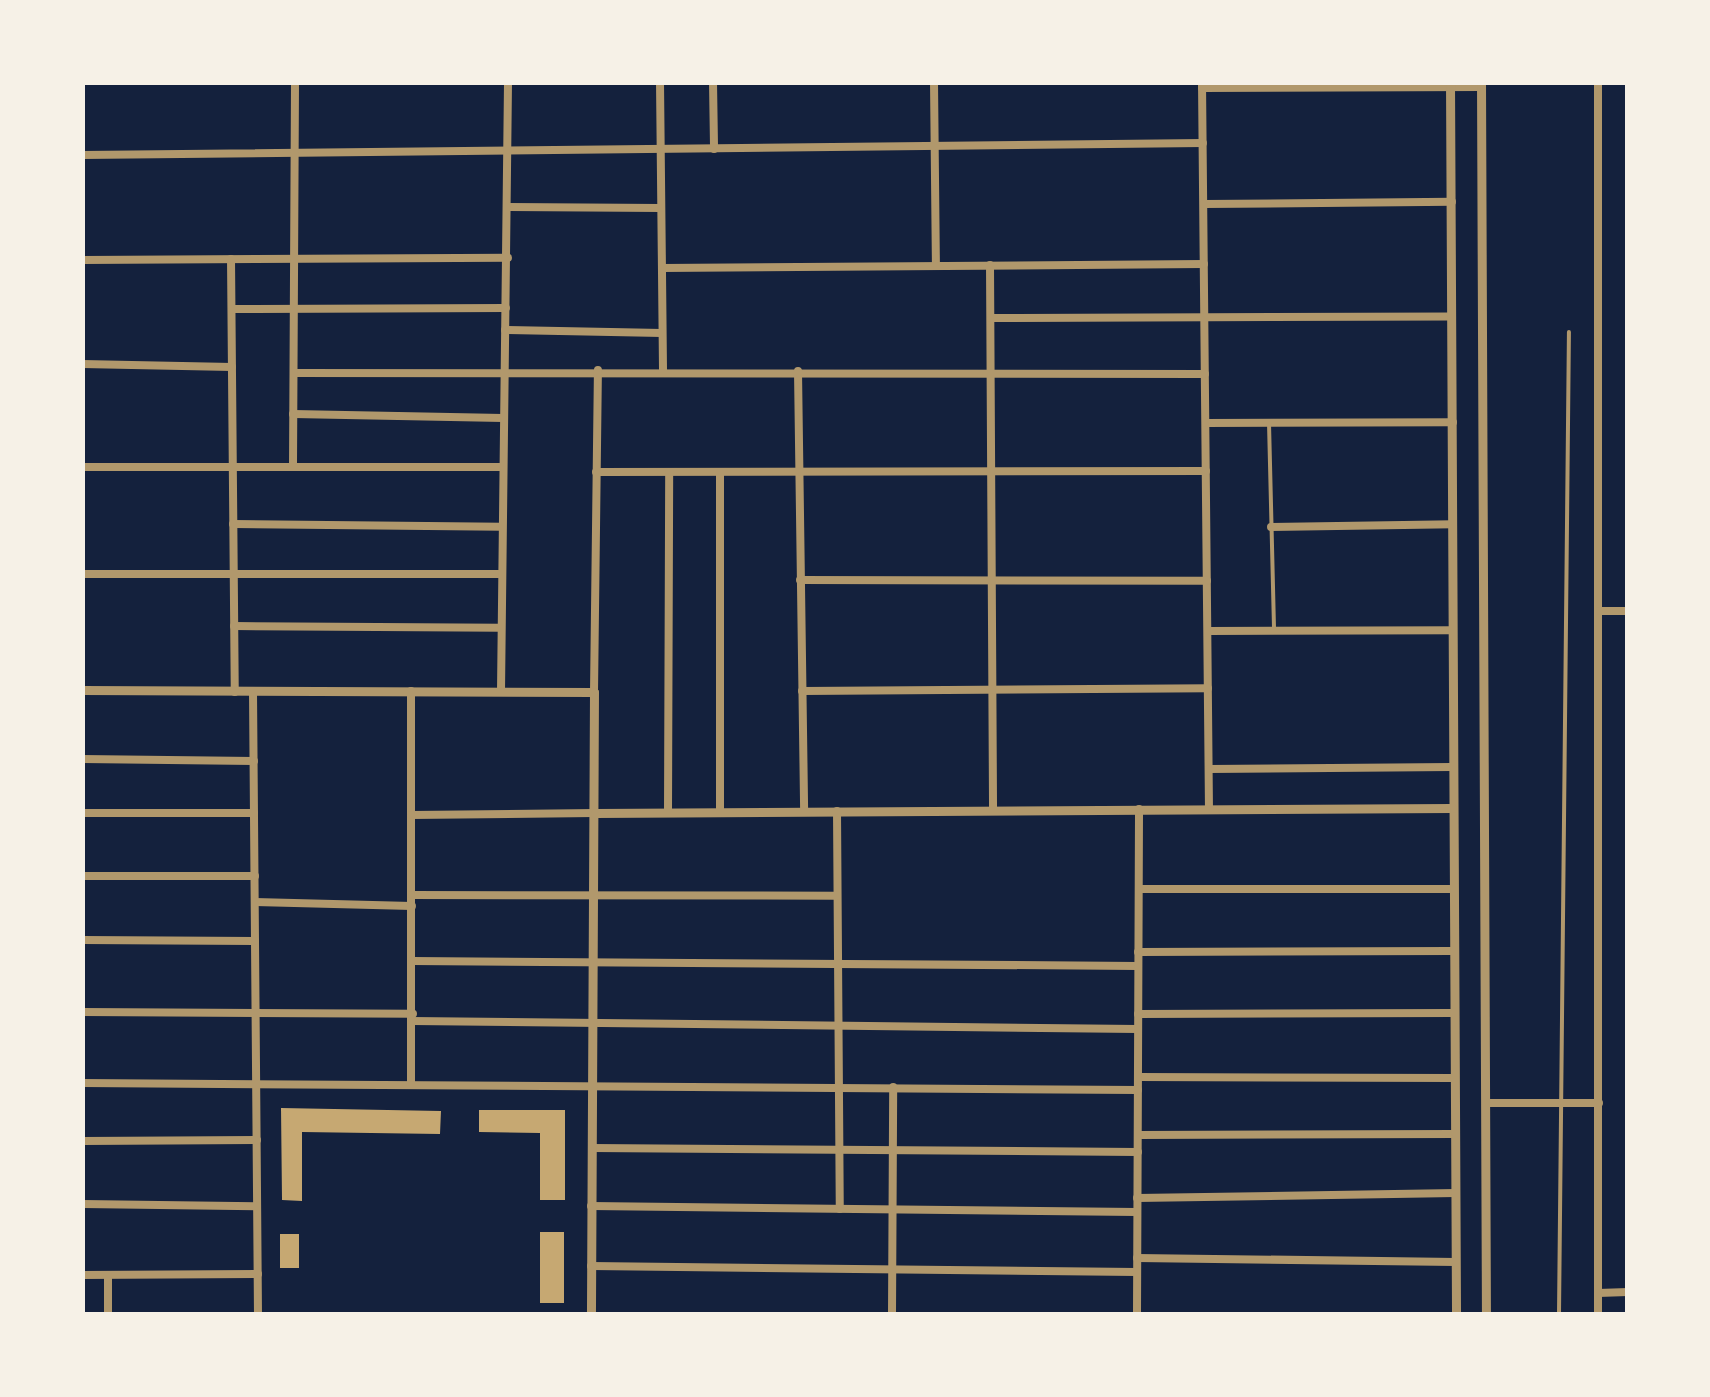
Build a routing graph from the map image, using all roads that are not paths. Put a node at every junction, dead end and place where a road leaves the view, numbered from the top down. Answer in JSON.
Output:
{"nodes":[{"id":1,"x":295,"y":82,"type":"edge"},
{"id":2,"x":508,"y":82,"type":"edge"},
{"id":3,"x":660,"y":82,"type":"edge"},
{"id":4,"x":713,"y":82,"type":"edge"},
{"id":5,"x":934,"y":82,"type":"edge"},
{"id":6,"x":1598,"y":82,"type":"edge"},
{"id":7,"x":1407,"y":85,"type":"edge"},
{"id":8,"x":1450,"y":85,"type":"edge"},
{"id":9,"x":1482,"y":85,"type":"edge"},
{"id":10,"x":1202,"y":86,"type":"edge"},
{"id":11,"x":1203,"y":143,"type":"junction"},
{"id":12,"x":934,"y":146,"type":"junction"},
{"id":13,"x":714,"y":148,"type":"junction"},
{"id":14,"x":660,"y":149,"type":"junction"},
{"id":15,"x":510,"y":151,"type":"junction"},
{"id":16,"x":294,"y":153,"type":"junction"},
{"id":17,"x":82,"y":156,"type":"edge"},
{"id":18,"x":1452,"y":202,"type":"junction"},
{"id":19,"x":1204,"y":204,"type":"junction"},
{"id":20,"x":508,"y":207,"type":"junction"},
{"id":21,"x":661,"y":208,"type":"junction"},
{"id":22,"x":508,"y":258,"type":"junction"},
{"id":23,"x":231,"y":259,"type":"junction"},
{"id":24,"x":294,"y":259,"type":"junction"},
{"id":25,"x":82,"y":260,"type":"edge"},
{"id":26,"x":1204,"y":264,"type":"junction"},
{"id":27,"x":936,"y":265,"type":"junction"},
{"id":28,"x":990,"y":265,"type":"junction"},
{"id":29,"x":662,"y":268,"type":"junction"},
{"id":30,"x":506,"y":308,"type":"junction"},
{"id":31,"x":294,"y":309,"type":"junction"},
{"id":32,"x":232,"y":310,"type":"junction"},
{"id":33,"x":1452,"y":316,"type":"junction"},
{"id":34,"x":991,"y":318,"type":"junction"},
{"id":35,"x":1205,"y":319,"type":"junction"},
{"id":36,"x":506,"y":330,"type":"junction"},
{"id":37,"x":662,"y":332,"type":"junction"},
{"id":38,"x":1569,"y":332,"type":"dead end"},
{"id":39,"x":82,"y":364,"type":"edge"},
{"id":40,"x":232,"y":367,"type":"junction"},
{"id":41,"x":504,"y":370,"type":"junction"},
{"id":42,"x":598,"y":370,"type":"junction"},
{"id":43,"x":662,"y":370,"type":"junction"},
{"id":44,"x":798,"y":371,"type":"junction"},
{"id":45,"x":991,"y":372,"type":"junction"},
{"id":46,"x":294,"y":373,"type":"junction"},
{"id":47,"x":1205,"y":374,"type":"junction"},
{"id":48,"x":294,"y":414,"type":"junction"},
{"id":49,"x":503,"y":418,"type":"junction"},
{"id":50,"x":1454,"y":422,"type":"junction"},
{"id":51,"x":1206,"y":423,"type":"junction"},
{"id":52,"x":1269,"y":423,"type":"junction"},
{"id":53,"x":232,"y":466,"type":"junction"},
{"id":54,"x":294,"y":466,"type":"junction"},
{"id":55,"x":502,"y":467,"type":"junction"},
{"id":56,"x":82,"y":468,"type":"edge"},
{"id":57,"x":1206,"y":471,"type":"junction"},
{"id":58,"x":596,"y":472,"type":"junction"},
{"id":59,"x":669,"y":472,"type":"junction"},
{"id":60,"x":993,"y":472,"type":"junction"},
{"id":61,"x":720,"y":473,"type":"junction"},
{"id":62,"x":799,"y":473,"type":"junction"},
{"id":63,"x":234,"y":524,"type":"junction"},
{"id":64,"x":1454,"y":524,"type":"junction"},
{"id":65,"x":501,"y":527,"type":"junction"},
{"id":66,"x":1271,"y":527,"type":"junction"},
{"id":67,"x":82,"y":574,"type":"edge"},
{"id":68,"x":233,"y":574,"type":"junction"},
{"id":69,"x":501,"y":574,"type":"junction"},
{"id":70,"x":800,"y":580,"type":"junction"},
{"id":71,"x":992,"y":581,"type":"junction"},
{"id":72,"x":1207,"y":581,"type":"junction"},
{"id":73,"x":1600,"y":611,"type":"junction"},
{"id":74,"x":1628,"y":611,"type":"edge"},
{"id":75,"x":234,"y":626,"type":"junction"},
{"id":76,"x":500,"y":628,"type":"junction"},
{"id":77,"x":1274,"y":630,"type":"junction"},
{"id":78,"x":1453,"y":630,"type":"junction"},
{"id":79,"x":1208,"y":631,"type":"junction"},
{"id":80,"x":1208,"y":688,"type":"junction"},
{"id":81,"x":82,"y":690,"type":"edge"},
{"id":82,"x":411,"y":690,"type":"junction"},
{"id":83,"x":992,"y":690,"type":"junction"},
{"id":84,"x":501,"y":691,"type":"junction"},
{"id":85,"x":802,"y":691,"type":"junction"},
{"id":86,"x":235,"y":692,"type":"junction"},
{"id":87,"x":253,"y":692,"type":"junction"},
{"id":88,"x":594,"y":692,"type":"junction"},
{"id":89,"x":82,"y":759,"type":"edge"},
{"id":90,"x":254,"y":761,"type":"junction"},
{"id":91,"x":1452,"y":767,"type":"junction"},
{"id":92,"x":1209,"y":769,"type":"junction"},
{"id":93,"x":1210,"y":808,"type":"junction"},
{"id":94,"x":1452,"y":808,"type":"junction"},
{"id":95,"x":1139,"y":809,"type":"junction"},
{"id":96,"x":993,"y":810,"type":"junction"},
{"id":97,"x":836,"y":811,"type":"junction"},
{"id":98,"x":720,"y":812,"type":"junction"},
{"id":99,"x":804,"y":812,"type":"junction"},
{"id":100,"x":254,"y":813,"type":"junction"},
{"id":101,"x":595,"y":813,"type":"junction"},
{"id":102,"x":668,"y":813,"type":"junction"},
{"id":103,"x":82,"y":814,"type":"edge"},
{"id":104,"x":412,"y":815,"type":"junction"},
{"id":105,"x":82,"y":876,"type":"edge"},
{"id":106,"x":254,"y":876,"type":"junction"},
{"id":107,"x":1139,"y":889,"type":"junction"},
{"id":108,"x":1454,"y":889,"type":"junction"},
{"id":109,"x":594,"y":894,"type":"junction"},
{"id":110,"x":412,"y":895,"type":"junction"},
{"id":111,"x":837,"y":896,"type":"junction"},
{"id":112,"x":254,"y":902,"type":"junction"},
{"id":113,"x":412,"y":906,"type":"junction"},
{"id":114,"x":82,"y":940,"type":"edge"},
{"id":115,"x":255,"y":941,"type":"junction"},
{"id":116,"x":1452,"y":951,"type":"junction"},
{"id":117,"x":1138,"y":952,"type":"junction"},
{"id":118,"x":412,"y":961,"type":"junction"},
{"id":119,"x":593,"y":962,"type":"junction"},
{"id":120,"x":838,"y":964,"type":"junction"},
{"id":121,"x":1138,"y":966,"type":"junction"},
{"id":122,"x":82,"y":1012,"type":"edge"},
{"id":123,"x":256,"y":1012,"type":"junction"},
{"id":124,"x":1453,"y":1013,"type":"junction"},
{"id":125,"x":1138,"y":1014,"type":"junction"},
{"id":126,"x":412,"y":1017,"type":"junction"},
{"id":127,"x":593,"y":1023,"type":"junction"},
{"id":128,"x":838,"y":1026,"type":"junction"},
{"id":129,"x":1138,"y":1029,"type":"junction"},
{"id":130,"x":1138,"y":1078,"type":"junction"},
{"id":131,"x":1453,"y":1078,"type":"junction"},
{"id":132,"x":82,"y":1083,"type":"edge"},
{"id":133,"x":256,"y":1083,"type":"junction"},
{"id":134,"x":411,"y":1083,"type":"junction"},
{"id":135,"x":592,"y":1083,"type":"junction"},
{"id":136,"x":839,"y":1086,"type":"junction"},
{"id":137,"x":893,"y":1087,"type":"junction"},
{"id":138,"x":1138,"y":1090,"type":"junction"},
{"id":139,"x":1486,"y":1103,"type":"junction"},
{"id":140,"x":1560,"y":1103,"type":"junction"},
{"id":141,"x":1599,"y":1103,"type":"junction"},
{"id":142,"x":1455,"y":1134,"type":"junction"},
{"id":143,"x":1138,"y":1135,"type":"junction"},
{"id":144,"x":256,"y":1140,"type":"junction"},
{"id":145,"x":82,"y":1141,"type":"edge"},
{"id":146,"x":592,"y":1148,"type":"junction"},
{"id":147,"x":839,"y":1150,"type":"junction"},
{"id":148,"x":893,"y":1150,"type":"junction"},
{"id":149,"x":1138,"y":1152,"type":"junction"},
{"id":150,"x":1456,"y":1193,"type":"junction"},
{"id":151,"x":1137,"y":1198,"type":"junction"},
{"id":152,"x":82,"y":1204,"type":"edge"},
{"id":153,"x":257,"y":1206,"type":"junction"},
{"id":154,"x":592,"y":1206,"type":"junction"},
{"id":155,"x":840,"y":1209,"type":"junction"},
{"id":156,"x":892,"y":1209,"type":"junction"},
{"id":157,"x":1137,"y":1212,"type":"junction"},
{"id":158,"x":1137,"y":1258,"type":"junction"},
{"id":159,"x":1456,"y":1262,"type":"junction"},
{"id":160,"x":591,"y":1266,"type":"junction"},
{"id":161,"x":892,"y":1270,"type":"junction"},
{"id":162,"x":1137,"y":1272,"type":"junction"},
{"id":163,"x":108,"y":1274,"type":"junction"},
{"id":164,"x":258,"y":1274,"type":"junction"},
{"id":165,"x":82,"y":1275,"type":"edge"},
{"id":166,"x":1628,"y":1292,"type":"edge"},
{"id":167,"x":1598,"y":1293,"type":"junction"},
{"id":168,"x":108,"y":1314,"type":"edge"},
{"id":169,"x":258,"y":1314,"type":"edge"},
{"id":170,"x":590,"y":1314,"type":"edge"},
{"id":171,"x":892,"y":1314,"type":"edge"},
{"id":172,"x":1137,"y":1314,"type":"edge"},
{"id":173,"x":1456,"y":1314,"type":"edge"},
{"id":174,"x":1486,"y":1314,"type":"edge"},
{"id":175,"x":1559,"y":1314,"type":"edge"},
{"id":176,"x":1598,"y":1314,"type":"edge"}],
"edges":[{"from":1,"to":16,"type":"street"},
{"from":2,"to":15,"type":"street"},
{"from":3,"to":14,"type":"street"},
{"from":4,"to":13,"type":"street"},
{"from":5,"to":12,"type":"street"},
{"from":6,"to":73,"type":"street"},
{"from":7,"to":8,"type":"street"},
{"from":7,"to":10,"type":"street"},
{"from":8,"to":9,"type":"street"},
{"from":8,"to":18,"type":"street"},
{"from":9,"to":139,"type":"street"},
{"from":10,"to":11,"type":"street"},
{"from":11,"to":12,"type":"street"},
{"from":11,"to":19,"type":"street"},
{"from":12,"to":13,"type":"street"},
{"from":12,"to":27,"type":"street"},
{"from":13,"to":14,"type":"street"},
{"from":14,"to":15,"type":"street"},
{"from":14,"to":21,"type":"street"},
{"from":15,"to":16,"type":"street"},
{"from":15,"to":20,"type":"street"},
{"from":16,"to":17,"type":"street"},
{"from":16,"to":24,"type":"street"},
{"from":18,"to":19,"type":"street"},
{"from":18,"to":33,"type":"street"},
{"from":19,"to":26,"type":"street"},
{"from":20,"to":21,"type":"street"},
{"from":20,"to":22,"type":"street"},
{"from":21,"to":29,"type":"street"},
{"from":22,"to":24,"type":"street"},
{"from":22,"to":30,"type":"street"},
{"from":23,"to":24,"type":"street"},
{"from":23,"to":25,"type":"street"},
{"from":23,"to":32,"type":"street"},
{"from":24,"to":31,"type":"street"},
{"from":26,"to":28,"type":"street"},
{"from":26,"to":35,"type":"street"},
{"from":27,"to":28,"type":"street"},
{"from":27,"to":29,"type":"street"},
{"from":28,"to":34,"type":"street"},
{"from":29,"to":37,"type":"street"},
{"from":30,"to":31,"type":"street"},
{"from":30,"to":36,"type":"street"},
{"from":31,"to":32,"type":"street"},
{"from":31,"to":46,"type":"street"},
{"from":32,"to":40,"type":"street"},
{"from":33,"to":35,"type":"street"},
{"from":33,"to":50,"type":"street"},
{"from":34,"to":35,"type":"street"},
{"from":34,"to":45,"type":"street"},
{"from":35,"to":47,"type":"street"},
{"from":36,"to":37,"type":"street"},
{"from":36,"to":41,"type":"street"},
{"from":37,"to":43,"type":"street"},
{"from":38,"to":140,"type":"lane"},
{"from":39,"to":40,"type":"street"},
{"from":40,"to":53,"type":"street"},
{"from":41,"to":42,"type":"street"},
{"from":41,"to":46,"type":"street"},
{"from":41,"to":49,"type":"street"},
{"from":42,"to":43,"type":"street"},
{"from":42,"to":58,"type":"street"},
{"from":43,"to":44,"type":"street"},
{"from":44,"to":45,"type":"street"},
{"from":44,"to":62,"type":"street"},
{"from":45,"to":47,"type":"street"},
{"from":45,"to":60,"type":"street"},
{"from":46,"to":48,"type":"street"},
{"from":47,"to":51,"type":"street"},
{"from":48,"to":49,"type":"street"},
{"from":48,"to":54,"type":"street"},
{"from":49,"to":55,"type":"street"},
{"from":50,"to":52,"type":"street"},
{"from":50,"to":64,"type":"street"},
{"from":51,"to":52,"type":"street"},
{"from":51,"to":57,"type":"street"},
{"from":52,"to":66,"type":"lane"},
{"from":53,"to":54,"type":"street"},
{"from":53,"to":56,"type":"street"},
{"from":53,"to":63,"type":"street"},
{"from":54,"to":55,"type":"street"},
{"from":55,"to":65,"type":"street"},
{"from":57,"to":60,"type":"street"},
{"from":57,"to":72,"type":"street"},
{"from":58,"to":59,"type":"street"},
{"from":58,"to":88,"type":"street"},
{"from":59,"to":61,"type":"street"},
{"from":59,"to":102,"type":"street"},
{"from":60,"to":62,"type":"street"},
{"from":60,"to":71,"type":"street"},
{"from":61,"to":62,"type":"street"},
{"from":61,"to":98,"type":"street"},
{"from":62,"to":70,"type":"street"},
{"from":63,"to":65,"type":"street"},
{"from":63,"to":68,"type":"street"},
{"from":64,"to":66,"type":"street"},
{"from":64,"to":78,"type":"street"},
{"from":65,"to":69,"type":"street"},
{"from":66,"to":77,"type":"lane"},
{"from":67,"to":68,"type":"street"},
{"from":68,"to":69,"type":"street"},
{"from":68,"to":75,"type":"street"},
{"from":69,"to":76,"type":"street"},
{"from":70,"to":71,"type":"street"},
{"from":70,"to":85,"type":"street"},
{"from":71,"to":72,"type":"street"},
{"from":71,"to":83,"type":"street"},
{"from":72,"to":79,"type":"street"},
{"from":73,"to":74,"type":"street"},
{"from":73,"to":141,"type":"street"},
{"from":75,"to":76,"type":"street"},
{"from":75,"to":86,"type":"street"},
{"from":76,"to":84,"type":"street"},
{"from":77,"to":78,"type":"street"},
{"from":77,"to":79,"type":"street"},
{"from":78,"to":91,"type":"street"},
{"from":79,"to":80,"type":"street"},
{"from":80,"to":83,"type":"street"},
{"from":80,"to":92,"type":"street"},
{"from":81,"to":86,"type":"street"},
{"from":82,"to":84,"type":"street"},
{"from":82,"to":87,"type":"street"},
{"from":82,"to":104,"type":"street"},
{"from":83,"to":85,"type":"street"},
{"from":83,"to":96,"type":"street"},
{"from":84,"to":88,"type":"street"},
{"from":85,"to":99,"type":"street"},
{"from":86,"to":87,"type":"street"},
{"from":87,"to":90,"type":"street"},
{"from":88,"to":101,"type":"street"},
{"from":89,"to":90,"type":"street"},
{"from":90,"to":100,"type":"street"},
{"from":91,"to":92,"type":"street"},
{"from":91,"to":94,"type":"street"},
{"from":92,"to":93,"type":"street"},
{"from":93,"to":94,"type":"street"},
{"from":93,"to":95,"type":"street"},
{"from":94,"to":108,"type":"street"},
{"from":95,"to":96,"type":"street"},
{"from":95,"to":107,"type":"street"},
{"from":96,"to":97,"type":"street"},
{"from":97,"to":99,"type":"street"},
{"from":97,"to":111,"type":"street"},
{"from":98,"to":99,"type":"street"},
{"from":98,"to":102,"type":"street"},
{"from":100,"to":103,"type":"street"},
{"from":100,"to":106,"type":"street"},
{"from":101,"to":102,"type":"street"},
{"from":101,"to":104,"type":"street"},
{"from":101,"to":109,"type":"street"},
{"from":104,"to":110,"type":"street"},
{"from":105,"to":106,"type":"street"},
{"from":106,"to":112,"type":"street"},
{"from":107,"to":108,"type":"street"},
{"from":107,"to":117,"type":"street"},
{"from":108,"to":116,"type":"street"},
{"from":109,"to":110,"type":"street"},
{"from":109,"to":111,"type":"street"},
{"from":109,"to":119,"type":"street"},
{"from":110,"to":113,"type":"street"},
{"from":111,"to":120,"type":"street"},
{"from":112,"to":113,"type":"street"},
{"from":112,"to":115,"type":"street"},
{"from":113,"to":118,"type":"street"},
{"from":114,"to":115,"type":"street"},
{"from":115,"to":123,"type":"street"},
{"from":116,"to":117,"type":"street"},
{"from":116,"to":124,"type":"street"},
{"from":117,"to":121,"type":"street"},
{"from":118,"to":119,"type":"street"},
{"from":118,"to":126,"type":"street"},
{"from":119,"to":120,"type":"street"},
{"from":119,"to":127,"type":"street"},
{"from":120,"to":121,"type":"street"},
{"from":120,"to":128,"type":"street"},
{"from":121,"to":125,"type":"street"},
{"from":122,"to":123,"type":"street"},
{"from":123,"to":126,"type":"street"},
{"from":123,"to":133,"type":"street"},
{"from":124,"to":125,"type":"street"},
{"from":124,"to":131,"type":"street"},
{"from":125,"to":129,"type":"street"},
{"from":126,"to":127,"type":"street"},
{"from":126,"to":134,"type":"street"},
{"from":127,"to":128,"type":"street"},
{"from":127,"to":135,"type":"street"},
{"from":128,"to":129,"type":"street"},
{"from":128,"to":136,"type":"street"},
{"from":129,"to":130,"type":"street"},
{"from":130,"to":131,"type":"street"},
{"from":130,"to":138,"type":"street"},
{"from":131,"to":142,"type":"street"},
{"from":132,"to":133,"type":"street"},
{"from":133,"to":134,"type":"street"},
{"from":133,"to":144,"type":"street"},
{"from":134,"to":135,"type":"street"},
{"from":135,"to":136,"type":"street"},
{"from":135,"to":146,"type":"street"},
{"from":136,"to":137,"type":"street"},
{"from":136,"to":147,"type":"street"},
{"from":137,"to":138,"type":"street"},
{"from":137,"to":148,"type":"street"},
{"from":138,"to":143,"type":"street"},
{"from":139,"to":140,"type":"street"},
{"from":139,"to":174,"type":"street"},
{"from":140,"to":141,"type":"street"},
{"from":140,"to":175,"type":"lane"},
{"from":141,"to":167,"type":"street"},
{"from":142,"to":143,"type":"street"},
{"from":142,"to":150,"type":"street"},
{"from":143,"to":149,"type":"street"},
{"from":144,"to":145,"type":"street"},
{"from":144,"to":153,"type":"street"},
{"from":146,"to":147,"type":"street"},
{"from":146,"to":154,"type":"street"},
{"from":147,"to":148,"type":"street"},
{"from":147,"to":155,"type":"street"},
{"from":148,"to":149,"type":"street"},
{"from":148,"to":156,"type":"street"},
{"from":149,"to":151,"type":"street"},
{"from":150,"to":151,"type":"street"},
{"from":150,"to":159,"type":"street"},
{"from":151,"to":157,"type":"street"},
{"from":152,"to":153,"type":"street"},
{"from":153,"to":164,"type":"street"},
{"from":154,"to":155,"type":"street"},
{"from":154,"to":160,"type":"street"},
{"from":155,"to":156,"type":"street"},
{"from":156,"to":157,"type":"street"},
{"from":156,"to":161,"type":"street"},
{"from":157,"to":158,"type":"street"},
{"from":158,"to":159,"type":"street"},
{"from":158,"to":162,"type":"street"},
{"from":159,"to":173,"type":"street"},
{"from":160,"to":161,"type":"street"},
{"from":160,"to":170,"type":"street"},
{"from":161,"to":162,"type":"street"},
{"from":161,"to":171,"type":"street"},
{"from":162,"to":172,"type":"street"},
{"from":163,"to":164,"type":"street"},
{"from":163,"to":165,"type":"street"},
{"from":163,"to":168,"type":"street"},
{"from":164,"to":169,"type":"street"},
{"from":166,"to":167,"type":"street"},
{"from":167,"to":176,"type":"street"}]}
